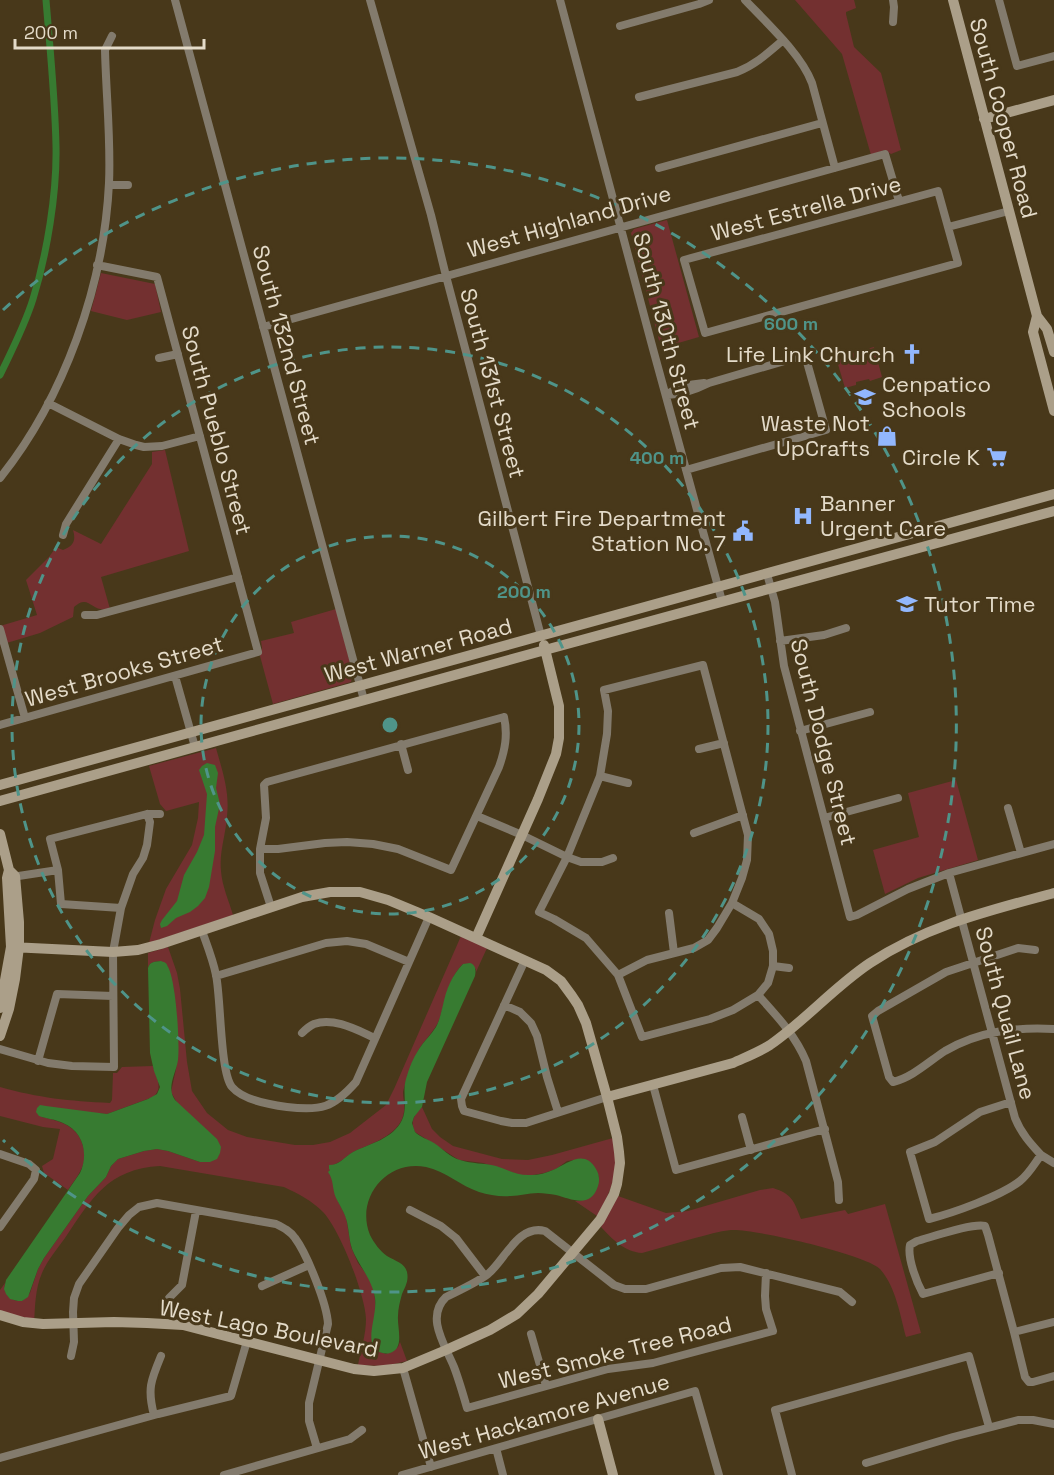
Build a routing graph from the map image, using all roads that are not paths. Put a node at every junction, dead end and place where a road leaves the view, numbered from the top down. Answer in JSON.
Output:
{"nodes":[{"id":1,"x":175,"y":0,"type":"edge"},
{"id":2,"x":370,"y":0,"type":"edge"},
{"id":3,"x":560,"y":0,"type":"edge"},
{"id":4,"x":709,"y":0,"type":"edge"},
{"id":5,"x":745,"y":0,"type":"edge"},
{"id":6,"x":892,"y":0,"type":"edge"},
{"id":7,"x":952,"y":0,"type":"edge"},
{"id":8,"x":999,"y":0,"type":"edge"},
{"id":9,"x":893,"y":22,"type":"dead end"},
{"id":10,"x":620,"y":26,"type":"dead end"},
{"id":11,"x":112,"y":36,"type":"dead end"},
{"id":12,"x":782,"y":40,"type":"junction"},
{"id":13,"x":1054,"y":56,"type":"edge"},
{"id":14,"x":639,"y":97,"type":"dead end"},
{"id":15,"x":1054,"y":100,"type":"edge"},
{"id":16,"x":984,"y":119,"type":"junction"},
{"id":17,"x":822,"y":123,"type":"junction"},
{"id":18,"x":659,"y":168,"type":"dead end"},
{"id":19,"x":836,"y":168,"type":"junction"},
{"id":20,"x":109,"y":185,"type":"junction"},
{"id":21,"x":128,"y":185,"type":"dead end"},
{"id":22,"x":898,"y":201,"type":"junction"},
{"id":23,"x":1009,"y":211,"type":"junction"},
{"id":24,"x":621,"y":227,"type":"junction"},
{"id":25,"x":948,"y":227,"type":"junction"},
{"id":26,"x":97,"y":265,"type":"junction"},
{"id":27,"x":446,"y":276,"type":"junction"},
{"id":28,"x":1037,"y":316,"type":"junction"},
{"id":29,"x":263,"y":327,"type":"junction"},
{"id":30,"x":1054,"y":352,"type":"edge"},
{"id":31,"x":178,"y":354,"type":"junction"},
{"id":32,"x":159,"y":358,"type":"dead end"},
{"id":33,"x":666,"y":395,"type":"junction"},
{"id":34,"x":48,"y":403,"type":"junction"},
{"id":35,"x":1054,"y":411,"type":"edge"},
{"id":36,"x":200,"y":436,"type":"junction"},
{"id":37,"x":119,"y":439,"type":"junction"},
{"id":38,"x":686,"y":470,"type":"junction"},
{"id":39,"x":0,"y":478,"type":"edge"},
{"id":40,"x":1054,"y":494,"type":"edge"},
{"id":41,"x":1054,"y":511,"type":"edge"},
{"id":42,"x":63,"y":535,"type":"dead end"},
{"id":43,"x":878,"y":543,"type":"junction"},
{"id":44,"x":885,"y":557,"type":"junction"},
{"id":45,"x":768,"y":574,"type":"junction"},
{"id":46,"x":238,"y":578,"type":"junction"},
{"id":47,"x":719,"y":587,"type":"junction"},
{"id":48,"x":771,"y":588,"type":"junction"},
{"id":49,"x":723,"y":601,"type":"junction"},
{"id":50,"x":85,"y":615,"type":"dead end"},
{"id":51,"x":846,"y":628,"type":"dead end"},
{"id":52,"x":0,"y":629,"type":"edge"},
{"id":53,"x":542,"y":636,"type":"junction"},
{"id":54,"x":780,"y":641,"type":"junction"},
{"id":55,"x":545,"y":650,"type":"junction"},
{"id":56,"x":258,"y":652,"type":"joint"},
{"id":57,"x":175,"y":676,"type":"junction"},
{"id":58,"x":360,"y":686,"type":"junction"},
{"id":59,"x":364,"y":700,"type":"junction"},
{"id":60,"x":870,"y":712,"type":"dead end"},
{"id":61,"x":25,"y":718,"type":"junction"},
{"id":62,"x":0,"y":725,"type":"edge"},
{"id":63,"x":800,"y":732,"type":"junction"},
{"id":64,"x":190,"y":733,"type":"junction"},
{"id":65,"x":724,"y":742,"type":"junction"},
{"id":66,"x":401,"y":744,"type":"junction"},
{"id":67,"x":195,"y":747,"type":"junction"},
{"id":68,"x":699,"y":749,"type":"dead end"},
{"id":69,"x":408,"y":770,"type":"dead end"},
{"id":70,"x":600,"y":776,"type":"junction"},
{"id":71,"x":628,"y":783,"type":"dead end"},
{"id":72,"x":0,"y":785,"type":"edge"},
{"id":73,"x":898,"y":798,"type":"dead end"},
{"id":74,"x":0,"y":801,"type":"edge"},
{"id":75,"x":1008,"y":808,"type":"dead end"},
{"id":76,"x":147,"y":814,"type":"junction"},
{"id":77,"x":160,"y":814,"type":"dead end"},
{"id":78,"x":743,"y":815,"type":"junction"},
{"id":79,"x":477,"y":816,"type":"junction"},
{"id":80,"x":824,"y":818,"type":"junction"},
{"id":81,"x":694,"y":833,"type":"dead end"},
{"id":82,"x":0,"y":834,"type":"edge"},
{"id":83,"x":522,"y":835,"type":"junction"},
{"id":84,"x":1054,"y":844,"type":"edge"},
{"id":85,"x":260,"y":849,"type":"junction"},
{"id":86,"x":1021,"y":853,"type":"junction"},
{"id":87,"x":567,"y":857,"type":"junction"},
{"id":88,"x":613,"y":858,"type":"dead end"},
{"id":89,"x":58,"y":870,"type":"junction"},
{"id":90,"x":949,"y":873,"type":"junction"},
{"id":91,"x":11,"y":875,"type":"junction"},
{"id":92,"x":1054,"y":893,"type":"edge"},
{"id":93,"x":732,"y":903,"type":"junction"},
{"id":94,"x":271,"y":907,"type":"junction"},
{"id":95,"x":121,"y":908,"type":"junction"},
{"id":96,"x":669,"y":913,"type":"dead end"},
{"id":97,"x":429,"y":917,"type":"junction"},
{"id":98,"x":962,"y":919,"type":"junction"},
{"id":99,"x":202,"y":931,"type":"junction"},
{"id":100,"x":476,"y":938,"type":"junction"},
{"id":101,"x":15,"y":947,"type":"junction"},
{"id":102,"x":1035,"y":950,"type":"dead end"},
{"id":103,"x":113,"y":952,"type":"junction"},
{"id":104,"x":674,"y":953,"type":"junction"},
{"id":105,"x":525,"y":960,"type":"junction"},
{"id":106,"x":409,"y":962,"type":"junction"},
{"id":107,"x":973,"y":962,"type":"junction"},
{"id":108,"x":773,"y":966,"type":"junction"},
{"id":109,"x":789,"y":968,"type":"dead end"},
{"id":110,"x":618,"y":975,"type":"junction"},
{"id":111,"x":216,"y":976,"type":"junction"},
{"id":112,"x":758,"y":995,"type":"junction"},
{"id":113,"x":113,"y":996,"type":"junction"},
{"id":114,"x":504,"y":1005,"type":"junction"},
{"id":115,"x":0,"y":1008,"type":"edge"},
{"id":116,"x":1054,"y":1029,"type":"edge"},
{"id":117,"x":789,"y":1030,"type":"junction"},
{"id":118,"x":992,"y":1032,"type":"junction"},
{"id":119,"x":302,"y":1033,"type":"dead end"},
{"id":120,"x":0,"y":1036,"type":"edge"},
{"id":121,"x":375,"y":1038,"type":"junction"},
{"id":122,"x":0,"y":1049,"type":"edge"},
{"id":123,"x":38,"y":1061,"type":"junction"},
{"id":124,"x":653,"y":1085,"type":"junction"},
{"id":125,"x":607,"y":1097,"type":"junction"},
{"id":126,"x":1011,"y":1102,"type":"junction"},
{"id":127,"x":558,"y":1112,"type":"junction"},
{"id":128,"x":742,"y":1117,"type":"dead end"},
{"id":129,"x":825,"y":1130,"type":"junction"},
{"id":130,"x":751,"y":1150,"type":"junction"},
{"id":131,"x":0,"y":1154,"type":"edge"},
{"id":132,"x":1041,"y":1155,"type":"junction"},
{"id":133,"x":1054,"y":1163,"type":"edge"},
{"id":134,"x":840,"y":1200,"type":"dead end"},
{"id":135,"x":196,"y":1210,"type":"junction"},
{"id":136,"x":410,"y":1210,"type":"dead end"},
{"id":137,"x":0,"y":1227,"type":"edge"},
{"id":138,"x":573,"y":1253,"type":"junction"},
{"id":139,"x":309,"y":1265,"type":"junction"},
{"id":140,"x":766,"y":1273,"type":"junction"},
{"id":141,"x":999,"y":1273,"type":"junction"},
{"id":142,"x":485,"y":1276,"type":"junction"},
{"id":143,"x":262,"y":1286,"type":"dead end"},
{"id":144,"x":170,"y":1298,"type":"dead end"},
{"id":145,"x":852,"y":1302,"type":"dead end"},
{"id":146,"x":0,"y":1315,"type":"edge"},
{"id":147,"x":1054,"y":1322,"type":"edge"},
{"id":148,"x":74,"y":1324,"type":"junction"},
{"id":149,"x":1014,"y":1332,"type":"junction"},
{"id":150,"x":531,"y":1334,"type":"dead end"},
{"id":151,"x":247,"y":1341,"type":"junction"},
{"id":152,"x":446,"y":1350,"type":"junction"},
{"id":153,"x":71,"y":1356,"type":"dead end"},
{"id":154,"x":161,"y":1356,"type":"dead end"},
{"id":155,"x":319,"y":1360,"type":"junction"},
{"id":156,"x":403,"y":1368,"type":"junction"},
{"id":157,"x":1054,"y":1376,"type":"edge"},
{"id":158,"x":546,"y":1386,"type":"junction"},
{"id":159,"x":154,"y":1415,"type":"junction"},
{"id":160,"x":598,"y":1419,"type":"junction"},
{"id":161,"x":1054,"y":1424,"type":"edge"},
{"id":162,"x":989,"y":1428,"type":"junction"},
{"id":163,"x":362,"y":1430,"type":"dead end"},
{"id":164,"x":317,"y":1448,"type":"junction"},
{"id":165,"x":496,"y":1449,"type":"junction"},
{"id":166,"x":0,"y":1458,"type":"edge"},
{"id":167,"x":866,"y":1463,"type":"dead end"},
{"id":168,"x":431,"y":1467,"type":"junction"},
{"id":169,"x":224,"y":1475,"type":"edge"},
{"id":170,"x":402,"y":1475,"type":"edge"},
{"id":171,"x":503,"y":1475,"type":"edge"},
{"id":172,"x":614,"y":1475,"type":"edge"},
{"id":173,"x":719,"y":1475,"type":"edge"},
{"id":174,"x":792,"y":1475,"type":"edge"}],
"edges":[{"from":1,"to":29,"type":"street","name":"South 132nd Street"},
{"from":2,"to":27,"type":"street","name":"South 131st Street"},
{"from":3,"to":24,"type":"street","name":"South 130th Street"},
{"from":4,"to":10,"type":"street"},
{"from":5,"to":12,"type":"street"},
{"from":6,"to":9,"type":"street"},
{"from":7,"to":16,"type":"street","name":"South Cooper Road"},
{"from":8,"to":13,"type":"street"},
{"from":11,"to":20,"type":"street"},
{"from":12,"to":14,"type":"street"},
{"from":12,"to":17,"type":"street"},
{"from":15,"to":16,"type":"street"},
{"from":16,"to":23,"type":"street","name":"South Cooper Road"},
{"from":17,"to":18,"type":"street"},
{"from":17,"to":19,"type":"street"},
{"from":19,"to":22,"type":"street","name":"West Highland Drive"},
{"from":19,"to":24,"type":"street","name":"West Highland Drive"},
{"from":20,"to":21,"type":"street"},
{"from":20,"to":26,"type":"street"},
{"from":22,"to":25,"type":"street","name":"West Estrella Drive"},
{"from":22,"to":25,"type":"street","name":"West Estrella Drive"},
{"from":23,"to":25,"type":"street"},
{"from":23,"to":28,"type":"street","name":"South Cooper Road"},
{"from":24,"to":27,"type":"street","name":"West Highland Drive"},
{"from":24,"to":33,"type":"street","name":"South 130th Street"},
{"from":26,"to":31,"type":"street","name":"South Pueblo Street"},
{"from":26,"to":34,"type":"street"},
{"from":27,"to":29,"type":"street","name":"West Highland Drive"},
{"from":27,"to":53,"type":"street","name":"South 131st Street"},
{"from":28,"to":30,"type":"street","name":"South Cooper Road"},
{"from":28,"to":35,"type":"street","name":"South Cooper Road"},
{"from":29,"to":58,"type":"street","name":"South 132nd Street"},
{"from":31,"to":32,"type":"street"},
{"from":31,"to":36,"type":"street","name":"South Pueblo Street"},
{"from":33,"to":38,"type":"street","name":"South 130th Street"},
{"from":33,"to":38,"type":"street"},
{"from":34,"to":37,"type":"street"},
{"from":34,"to":39,"type":"street"},
{"from":36,"to":37,"type":"street"},
{"from":36,"to":46,"type":"street","name":"South Pueblo Street"},
{"from":37,"to":42,"type":"street"},
{"from":38,"to":47,"type":"street","name":"South 130th Street"},
{"from":40,"to":43,"type":"street","name":"West Warner Road"},
{"from":41,"to":44,"type":"street","name":"West Warner Road"},
{"from":43,"to":44,"type":"street"},
{"from":43,"to":45,"type":"street","name":"West Warner Road"},
{"from":44,"to":48,"type":"street","name":"West Warner Road"},
{"from":45,"to":47,"type":"street","name":"West Warner Road"},
{"from":45,"to":48,"type":"street","name":"South Dodge Street"},
{"from":46,"to":50,"type":"street"},
{"from":46,"to":56,"type":"street","name":"South Pueblo Street"},
{"from":47,"to":49,"type":"street","name":"South 130th Street"},
{"from":47,"to":53,"type":"street","name":"West Warner Road"},
{"from":48,"to":49,"type":"street","name":"West Warner Road"},
{"from":48,"to":54,"type":"street","name":"South Dodge Street"},
{"from":49,"to":55,"type":"street","name":"West Warner Road"},
{"from":51,"to":54,"type":"street"},
{"from":52,"to":61,"type":"street"},
{"from":53,"to":55,"type":"street"},
{"from":53,"to":58,"type":"street","name":"West Warner Road"},
{"from":54,"to":63,"type":"street","name":"South Dodge Street"},
{"from":55,"to":59,"type":"street","name":"West Warner Road"},
{"from":55,"to":83,"type":"street"},
{"from":56,"to":57,"type":"street","name":"West Brooks Street"},
{"from":57,"to":61,"type":"street","name":"West Brooks Street"},
{"from":57,"to":64,"type":"street"},
{"from":58,"to":59,"type":"street","name":"South 132nd Street"},
{"from":58,"to":64,"type":"street","name":"West Warner Road"},
{"from":59,"to":67,"type":"street","name":"West Warner Road"},
{"from":60,"to":63,"type":"street"},
{"from":61,"to":62,"type":"street","name":"West Brooks Street"},
{"from":63,"to":80,"type":"street","name":"South Dodge Street"},
{"from":64,"to":67,"type":"street"},
{"from":64,"to":72,"type":"street","name":"West Warner Road"},
{"from":65,"to":68,"type":"street"},
{"from":65,"to":70,"type":"street"},
{"from":65,"to":78,"type":"street"},
{"from":66,"to":69,"type":"street"},
{"from":66,"to":79,"type":"street"},
{"from":66,"to":85,"type":"street"},
{"from":67,"to":74,"type":"street","name":"West Warner Road"},
{"from":70,"to":71,"type":"street"},
{"from":70,"to":87,"type":"street"},
{"from":73,"to":80,"type":"street"},
{"from":75,"to":86,"type":"street"},
{"from":76,"to":77,"type":"street"},
{"from":76,"to":89,"type":"street"},
{"from":76,"to":95,"type":"street"},
{"from":78,"to":81,"type":"street"},
{"from":78,"to":93,"type":"street"},
{"from":79,"to":83,"type":"street"},
{"from":79,"to":85,"type":"street"},
{"from":80,"to":90,"type":"street","name":"South Dodge Street"},
{"from":82,"to":91,"type":"street"},
{"from":83,"to":87,"type":"street"},
{"from":83,"to":100,"type":"street"},
{"from":84,"to":86,"type":"street"},
{"from":85,"to":94,"type":"street"},
{"from":86,"to":90,"type":"street"},
{"from":87,"to":88,"type":"street"},
{"from":87,"to":110,"type":"street"},
{"from":89,"to":91,"type":"street"},
{"from":89,"to":95,"type":"street"},
{"from":90,"to":98,"type":"street","name":"South Quail Lane"},
{"from":91,"to":101,"type":"street"},
{"from":92,"to":98,"type":"street"},
{"from":93,"to":104,"type":"street"},
{"from":93,"to":108,"type":"street"},
{"from":94,"to":97,"type":"street","name":"West Lago Boulevard"},
{"from":94,"to":99,"type":"street","name":"West Lago Boulevard"},
{"from":95,"to":103,"type":"street"},
{"from":96,"to":104,"type":"street"},
{"from":97,"to":100,"type":"street","name":"West Lago Boulevard"},
{"from":97,"to":106,"type":"street"},
{"from":98,"to":107,"type":"street","name":"South Quail Lane"},
{"from":98,"to":117,"type":"street"},
{"from":99,"to":103,"type":"street","name":"West Lago Boulevard"},
{"from":99,"to":111,"type":"street"},
{"from":100,"to":105,"type":"street","name":"West Lago Boulevard"},
{"from":101,"to":103,"type":"street","name":"West Lago Boulevard"},
{"from":101,"to":115,"type":"street"},
{"from":101,"to":120,"type":"street"},
{"from":102,"to":107,"type":"street"},
{"from":103,"to":113,"type":"street"},
{"from":104,"to":110,"type":"street"},
{"from":105,"to":114,"type":"street"},
{"from":105,"to":125,"type":"street","name":"West Lago Boulevard"},
{"from":106,"to":111,"type":"street"},
{"from":106,"to":121,"type":"street"},
{"from":107,"to":118,"type":"street","name":"South Quail Lane"},
{"from":107,"to":118,"type":"street"},
{"from":108,"to":109,"type":"street"},
{"from":108,"to":112,"type":"street"},
{"from":110,"to":112,"type":"street"},
{"from":111,"to":121,"type":"street"},
{"from":112,"to":117,"type":"street"},
{"from":113,"to":123,"type":"street"},
{"from":113,"to":123,"type":"street"},
{"from":114,"to":127,"type":"street"},
{"from":114,"to":127,"type":"street"},
{"from":116,"to":118,"type":"street"},
{"from":117,"to":124,"type":"street"},
{"from":117,"to":129,"type":"street"},
{"from":118,"to":126,"type":"street","name":"South Quail Lane"},
{"from":119,"to":121,"type":"street"},
{"from":122,"to":123,"type":"street"},
{"from":124,"to":125,"type":"street"},
{"from":124,"to":130,"type":"street"},
{"from":125,"to":127,"type":"street"},
{"from":125,"to":138,"type":"street","name":"West Lago Boulevard"},
{"from":126,"to":132,"type":"street","name":"South Quail Lane"},
{"from":126,"to":132,"type":"street"},
{"from":128,"to":130,"type":"street"},
{"from":129,"to":130,"type":"street"},
{"from":129,"to":134,"type":"street"},
{"from":131,"to":137,"type":"street"},
{"from":132,"to":133,"type":"street"},
{"from":135,"to":139,"type":"street"},
{"from":135,"to":144,"type":"street"},
{"from":135,"to":148,"type":"street"},
{"from":136,"to":142,"type":"street"},
{"from":138,"to":140,"type":"street"},
{"from":138,"to":142,"type":"street"},
{"from":138,"to":152,"type":"street","name":"West Lago Boulevard"},
{"from":139,"to":143,"type":"street"},
{"from":139,"to":155,"type":"street"},
{"from":140,"to":145,"type":"street"},
{"from":140,"to":158,"type":"street","name":"West Smoke Tree Road"},
{"from":141,"to":141,"type":"street"},
{"from":141,"to":149,"type":"street"},
{"from":142,"to":152,"type":"street"},
{"from":146,"to":148,"type":"street","name":"West Lago Boulevard"},
{"from":147,"to":149,"type":"street"},
{"from":148,"to":151,"type":"street","name":"West Lago Boulevard"},
{"from":148,"to":153,"type":"street"},
{"from":149,"to":157,"type":"street"},
{"from":150,"to":158,"type":"street"},
{"from":151,"to":155,"type":"street","name":"West Lago Boulevard"},
{"from":151,"to":159,"type":"street"},
{"from":152,"to":156,"type":"street","name":"West Lago Boulevard"},
{"from":152,"to":158,"type":"street","name":"West Smoke Tree Road"},
{"from":154,"to":159,"type":"street"},
{"from":155,"to":156,"type":"street","name":"West Lago Boulevard"},
{"from":155,"to":164,"type":"street"},
{"from":156,"to":168,"type":"street"},
{"from":159,"to":166,"type":"street"},
{"from":160,"to":165,"type":"street","name":"West Hackamore Avenue"},
{"from":160,"to":172,"type":"street"},
{"from":160,"to":173,"type":"street","name":"West Hackamore Avenue"},
{"from":161,"to":162,"type":"street"},
{"from":162,"to":167,"type":"street"},
{"from":162,"to":174,"type":"street"},
{"from":163,"to":164,"type":"street"},
{"from":164,"to":169,"type":"street"},
{"from":165,"to":168,"type":"street","name":"West Hackamore Avenue"},
{"from":165,"to":171,"type":"street"},
{"from":168,"to":170,"type":"street","name":"West Hackamore Avenue"}]}
